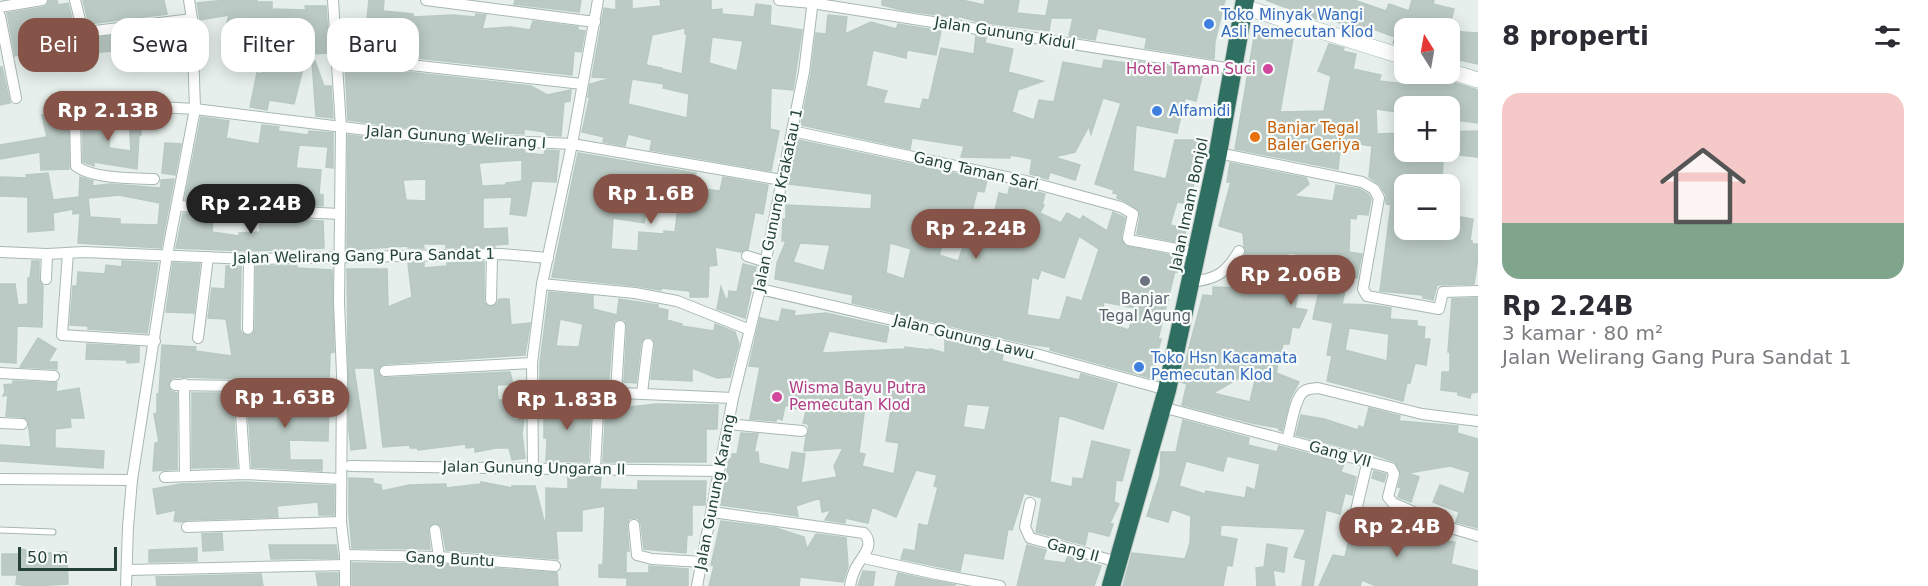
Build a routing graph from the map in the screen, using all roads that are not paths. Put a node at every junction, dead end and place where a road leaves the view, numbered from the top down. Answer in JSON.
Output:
{"nodes":[{"id":1,"x":42,"y":0,"type":"edge"},
{"id":2,"x":75,"y":0,"type":"edge"},
{"id":3,"x":189,"y":0,"type":"edge"},
{"id":4,"x":333,"y":0,"type":"edge"},
{"id":5,"x":426,"y":0,"type":"edge"},
{"id":6,"x":598,"y":0,"type":"edge"},
{"id":7,"x":779,"y":0,"type":"edge"},
{"id":8,"x":813,"y":1,"type":"edge"},
{"id":9,"x":1245,"y":4,"type":"edge"},
{"id":10,"x":0,"y":7,"type":"edge"},
{"id":11,"x":0,"y":16,"type":"edge"},
{"id":12,"x":192,"y":18,"type":"edge"},
{"id":13,"x":335,"y":18,"type":"edge"},
{"id":14,"x":594,"y":22,"type":"junction"},
{"id":15,"x":111,"y":29,"type":"edge"},
{"id":16,"x":1394,"y":54,"type":"edge"},
{"id":17,"x":419,"y":66,"type":"edge"},
{"id":18,"x":1232,"y":69,"type":"junction"},
{"id":19,"x":194,"y":72,"type":"edge"},
{"id":20,"x":339,"y":72,"type":"edge"},
{"id":21,"x":1460,"y":74,"type":"edge"},
{"id":22,"x":1478,"y":80,"type":"edge"},
{"id":23,"x":582,"y":84,"type":"junction"},
{"id":24,"x":16,"y":98,"type":"dead end"},
{"id":25,"x":195,"y":109,"type":"junction"},
{"id":26,"x":341,"y":128,"type":"junction"},
{"id":27,"x":792,"y":131,"type":"junction"},
{"id":28,"x":572,"y":144,"type":"junction"},
{"id":29,"x":1218,"y":153,"type":"junction"},
{"id":30,"x":154,"y":179,"type":"dead end"},
{"id":31,"x":782,"y":180,"type":"junction"},
{"id":32,"x":177,"y":206,"type":"junction"},
{"id":33,"x":340,"y":214,"type":"junction"},
{"id":34,"x":1239,"y":251,"type":"dead end"},
{"id":35,"x":0,"y":252,"type":"edge"},
{"id":36,"x":68,"y":253,"type":"junction"},
{"id":37,"x":1198,"y":253,"type":"junction"},
{"id":38,"x":47,"y":254,"type":"junction"},
{"id":39,"x":167,"y":255,"type":"junction"},
{"id":40,"x":747,"y":256,"type":"dead end"},
{"id":41,"x":208,"y":257,"type":"junction"},
{"id":42,"x":492,"y":257,"type":"dead end"},
{"id":43,"x":339,"y":258,"type":"junction"},
{"id":44,"x":548,"y":258,"type":"junction"},
{"id":45,"x":249,"y":259,"type":"junction"},
{"id":46,"x":766,"y":262,"type":"junction"},
{"id":47,"x":46,"y":279,"type":"dead end"},
{"id":48,"x":1191,"y":282,"type":"junction"},
{"id":49,"x":542,"y":284,"type":"junction"},
{"id":50,"x":760,"y":289,"type":"junction"},
{"id":51,"x":1478,"y":291,"type":"edge"},
{"id":52,"x":491,"y":300,"type":"dead end"},
{"id":53,"x":620,"y":326,"type":"dead end"},
{"id":54,"x":249,"y":329,"type":"dead end"},
{"id":55,"x":750,"y":330,"type":"junction"},
{"id":56,"x":198,"y":338,"type":"dead end"},
{"id":57,"x":155,"y":341,"type":"junction"},
{"id":58,"x":648,"y":344,"type":"dead end"},
{"id":59,"x":532,"y":363,"type":"junction"},
{"id":60,"x":386,"y":371,"type":"dead end"},
{"id":61,"x":0,"y":373,"type":"edge"},
{"id":62,"x":54,"y":376,"type":"dead end"},
{"id":63,"x":239,"y":386,"type":"junction"},
{"id":64,"x":599,"y":392,"type":"junction"},
{"id":65,"x":616,"y":392,"type":"junction"},
{"id":66,"x":342,"y":393,"type":"junction"},
{"id":67,"x":642,"y":393,"type":"junction"},
{"id":68,"x":532,"y":395,"type":"junction"},
{"id":69,"x":733,"y":398,"type":"junction"},
{"id":70,"x":1165,"y":399,"type":"junction"},
{"id":71,"x":1478,"y":421,"type":"edge"},
{"id":72,"x":0,"y":423,"type":"edge"},
{"id":73,"x":22,"y":424,"type":"dead end"},
{"id":74,"x":728,"y":424,"type":"junction"},
{"id":75,"x":802,"y":431,"type":"dead end"},
{"id":76,"x":1287,"y":440,"type":"junction"},
{"id":77,"x":1368,"y":460,"type":"junction"},
{"id":78,"x":350,"y":466,"type":"dead end"},
{"id":79,"x":533,"y":468,"type":"junction"},
{"id":80,"x":595,"y":469,"type":"junction"},
{"id":81,"x":719,"y":471,"type":"junction"},
{"id":82,"x":245,"y":474,"type":"junction"},
{"id":83,"x":165,"y":477,"type":"dead end"},
{"id":84,"x":185,"y":477,"type":"junction"},
{"id":85,"x":0,"y":479,"type":"edge"},
{"id":86,"x":341,"y":479,"type":"junction"},
{"id":87,"x":132,"y":480,"type":"junction"},
{"id":88,"x":1030,"y":503,"type":"dead end"},
{"id":89,"x":712,"y":512,"type":"junction"},
{"id":90,"x":1355,"y":515,"type":"dead end"},
{"id":91,"x":341,"y":522,"type":"junction"},
{"id":92,"x":634,"y":525,"type":"dead end"},
{"id":93,"x":187,"y":527,"type":"dead end"},
{"id":94,"x":0,"y":530,"type":"edge"},
{"id":95,"x":435,"y":530,"type":"dead end"},
{"id":96,"x":53,"y":532,"type":"dead end"},
{"id":97,"x":1478,"y":536,"type":"edge"},
{"id":98,"x":440,"y":557,"type":"junction"},
{"id":99,"x":864,"y":558,"type":"junction"},
{"id":100,"x":345,"y":560,"type":"junction"},
{"id":101,"x":702,"y":562,"type":"junction"},
{"id":102,"x":1118,"y":562,"type":"junction"},
{"id":103,"x":555,"y":566,"type":"dead end"},
{"id":104,"x":128,"y":570,"type":"junction"},
{"id":105,"x":936,"y":574,"type":"junction"},
{"id":106,"x":126,"y":586,"type":"edge"},
{"id":107,"x":345,"y":586,"type":"edge"},
{"id":108,"x":698,"y":586,"type":"edge"},
{"id":109,"x":850,"y":586,"type":"edge"},
{"id":110,"x":934,"y":586,"type":"edge"},
{"id":111,"x":999,"y":586,"type":"edge"},
{"id":112,"x":1112,"y":586,"type":"edge"}],
"edges":[{"from":1,"to":10,"type":"street"},
{"from":2,"to":15,"type":"street"},
{"from":3,"to":12,"type":"street"},
{"from":4,"to":13,"type":"street"},
{"from":5,"to":14,"type":"street"},
{"from":6,"to":14,"type":"street"},
{"from":7,"to":8,"type":"street","name":"Jalan Gunung Kidul"},
{"from":8,"to":18,"type":"street","name":"Jalan Gunung Kidul"},
{"from":8,"to":27,"type":"street","name":"Jalan Gunung Krakatau 1"},
{"from":9,"to":16,"type":"street"},
{"from":9,"to":18,"type":"highway","name":"Jalan Imam Bonjol"},
{"from":11,"to":24,"type":"street"},
{"from":14,"to":23,"type":"street"},
{"from":17,"to":23,"type":"street"},
{"from":18,"to":29,"type":"highway","name":"Jalan Imam Bonjol"},
{"from":19,"to":25,"type":"street"},
{"from":20,"to":26,"type":"street"},
{"from":21,"to":22,"type":"street"},
{"from":23,"to":28,"type":"street"},
{"from":25,"to":26,"type":"street","name":"Jalan Gunung Welirang I"},
{"from":25,"to":30,"type":"street","name":"Jalan Gunung Welirang I"},
{"from":25,"to":32,"type":"street"},
{"from":26,"to":28,"type":"street","name":"Jalan Gunung Welirang I"},
{"from":26,"to":33,"type":"street"},
{"from":27,"to":31,"type":"street","name":"Jalan Gunung Krakatau 1"},
{"from":27,"to":37,"type":"street","name":"Gang Taman Sari"},
{"from":28,"to":31,"type":"street","name":"Jalan Gunung Welirang I"},
{"from":28,"to":44,"type":"street"},
{"from":29,"to":37,"type":"highway","name":"Jalan Imam Bonjol"},
{"from":29,"to":51,"type":"street"},
{"from":31,"to":46,"type":"street","name":"Jalan Gunung Krakatau 1"},
{"from":32,"to":33,"type":"street"},
{"from":32,"to":39,"type":"street"},
{"from":33,"to":43,"type":"street"},
{"from":34,"to":48,"type":"street"},
{"from":35,"to":38,"type":"street","name":"Jalan Welirang Gang Pura Sandat 1"},
{"from":36,"to":38,"type":"street","name":"Jalan Welirang Gang Pura Sandat 1"},
{"from":36,"to":39,"type":"street","name":"Jalan Welirang Gang Pura Sandat 1"},
{"from":36,"to":57,"type":"street"},
{"from":37,"to":48,"type":"highway","name":"Jalan Imam Bonjol"},
{"from":38,"to":47,"type":"street"},
{"from":39,"to":41,"type":"street","name":"Jalan Welirang Gang Pura Sandat 1"},
{"from":39,"to":57,"type":"street"},
{"from":40,"to":46,"type":"street"},
{"from":41,"to":45,"type":"street","name":"Jalan Welirang Gang Pura Sandat 1"},
{"from":41,"to":56,"type":"street"},
{"from":42,"to":52,"type":"street"},
{"from":43,"to":44,"type":"street","name":"Jalan Welirang Gang Pura Sandat 1"},
{"from":43,"to":45,"type":"street","name":"Jalan Welirang Gang Pura Sandat 1"},
{"from":43,"to":66,"type":"street"},
{"from":44,"to":49,"type":"street"},
{"from":45,"to":54,"type":"street"},
{"from":46,"to":50,"type":"street","name":"Jalan Gunung Krakatau 1"},
{"from":48,"to":70,"type":"highway","name":"Jalan Imam Bonjol"},
{"from":49,"to":55,"type":"street"},
{"from":49,"to":59,"type":"street"},
{"from":50,"to":55,"type":"street","name":"Jalan Gunung Krakatau 1"},
{"from":50,"to":70,"type":"street","name":"Jalan Gunung Lawu"},
{"from":53,"to":65,"type":"street"},
{"from":55,"to":69,"type":"street","name":"Jalan Gunung Krakatau 1"},
{"from":57,"to":87,"type":"street"},
{"from":58,"to":67,"type":"street"},
{"from":59,"to":60,"type":"street"},
{"from":59,"to":68,"type":"street"},
{"from":61,"to":62,"type":"street"},
{"from":63,"to":66,"type":"street"},
{"from":63,"to":82,"type":"street"},
{"from":63,"to":84,"type":"street"},
{"from":64,"to":65,"type":"street"},
{"from":64,"to":68,"type":"street"},
{"from":64,"to":80,"type":"street"},
{"from":65,"to":67,"type":"street"},
{"from":66,"to":86,"type":"street"},
{"from":67,"to":69,"type":"street"},
{"from":68,"to":79,"type":"street"},
{"from":69,"to":74,"type":"street","name":"Jalan Gunung Karang"},
{"from":70,"to":76,"type":"street","name":"Gang VII"},
{"from":70,"to":102,"type":"highway","name":"Jalan Imam Bonjol"},
{"from":71,"to":76,"type":"street"},
{"from":72,"to":73,"type":"street"},
{"from":74,"to":75,"type":"street"},
{"from":74,"to":81,"type":"street","name":"Jalan Gunung Karang"},
{"from":76,"to":77,"type":"street","name":"Gang VII"},
{"from":77,"to":90,"type":"street"},
{"from":77,"to":97,"type":"street","name":"Gang VII"},
{"from":78,"to":79,"type":"street","name":"Jalan Gunung Ungaran II"},
{"from":79,"to":80,"type":"street","name":"Jalan Gunung Ungaran II"},
{"from":80,"to":81,"type":"street","name":"Jalan Gunung Ungaran II"},
{"from":81,"to":89,"type":"street","name":"Jalan Gunung Karang"},
{"from":82,"to":84,"type":"street"},
{"from":82,"to":86,"type":"street"},
{"from":83,"to":84,"type":"street"},
{"from":85,"to":87,"type":"street"},
{"from":86,"to":91,"type":"street"},
{"from":87,"to":104,"type":"street"},
{"from":88,"to":102,"type":"street","name":"Gang II"},
{"from":89,"to":99,"type":"street"},
{"from":89,"to":101,"type":"street","name":"Jalan Gunung Karang"},
{"from":91,"to":93,"type":"street"},
{"from":91,"to":100,"type":"street"},
{"from":92,"to":101,"type":"street"},
{"from":94,"to":96,"type":"lane"},
{"from":95,"to":98,"type":"street"},
{"from":98,"to":100,"type":"street","name":"Gang Buntu"},
{"from":98,"to":103,"type":"street","name":"Gang Buntu"},
{"from":99,"to":105,"type":"street"},
{"from":99,"to":109,"type":"street"},
{"from":100,"to":104,"type":"street","name":"Gang Buntu"},
{"from":100,"to":107,"type":"street"},
{"from":101,"to":108,"type":"street","name":"Jalan Gunung Karang"},
{"from":102,"to":112,"type":"highway","name":"Jalan Imam Bonjol"},
{"from":104,"to":106,"type":"street"},
{"from":105,"to":110,"type":"street"},
{"from":105,"to":111,"type":"street"}]}
